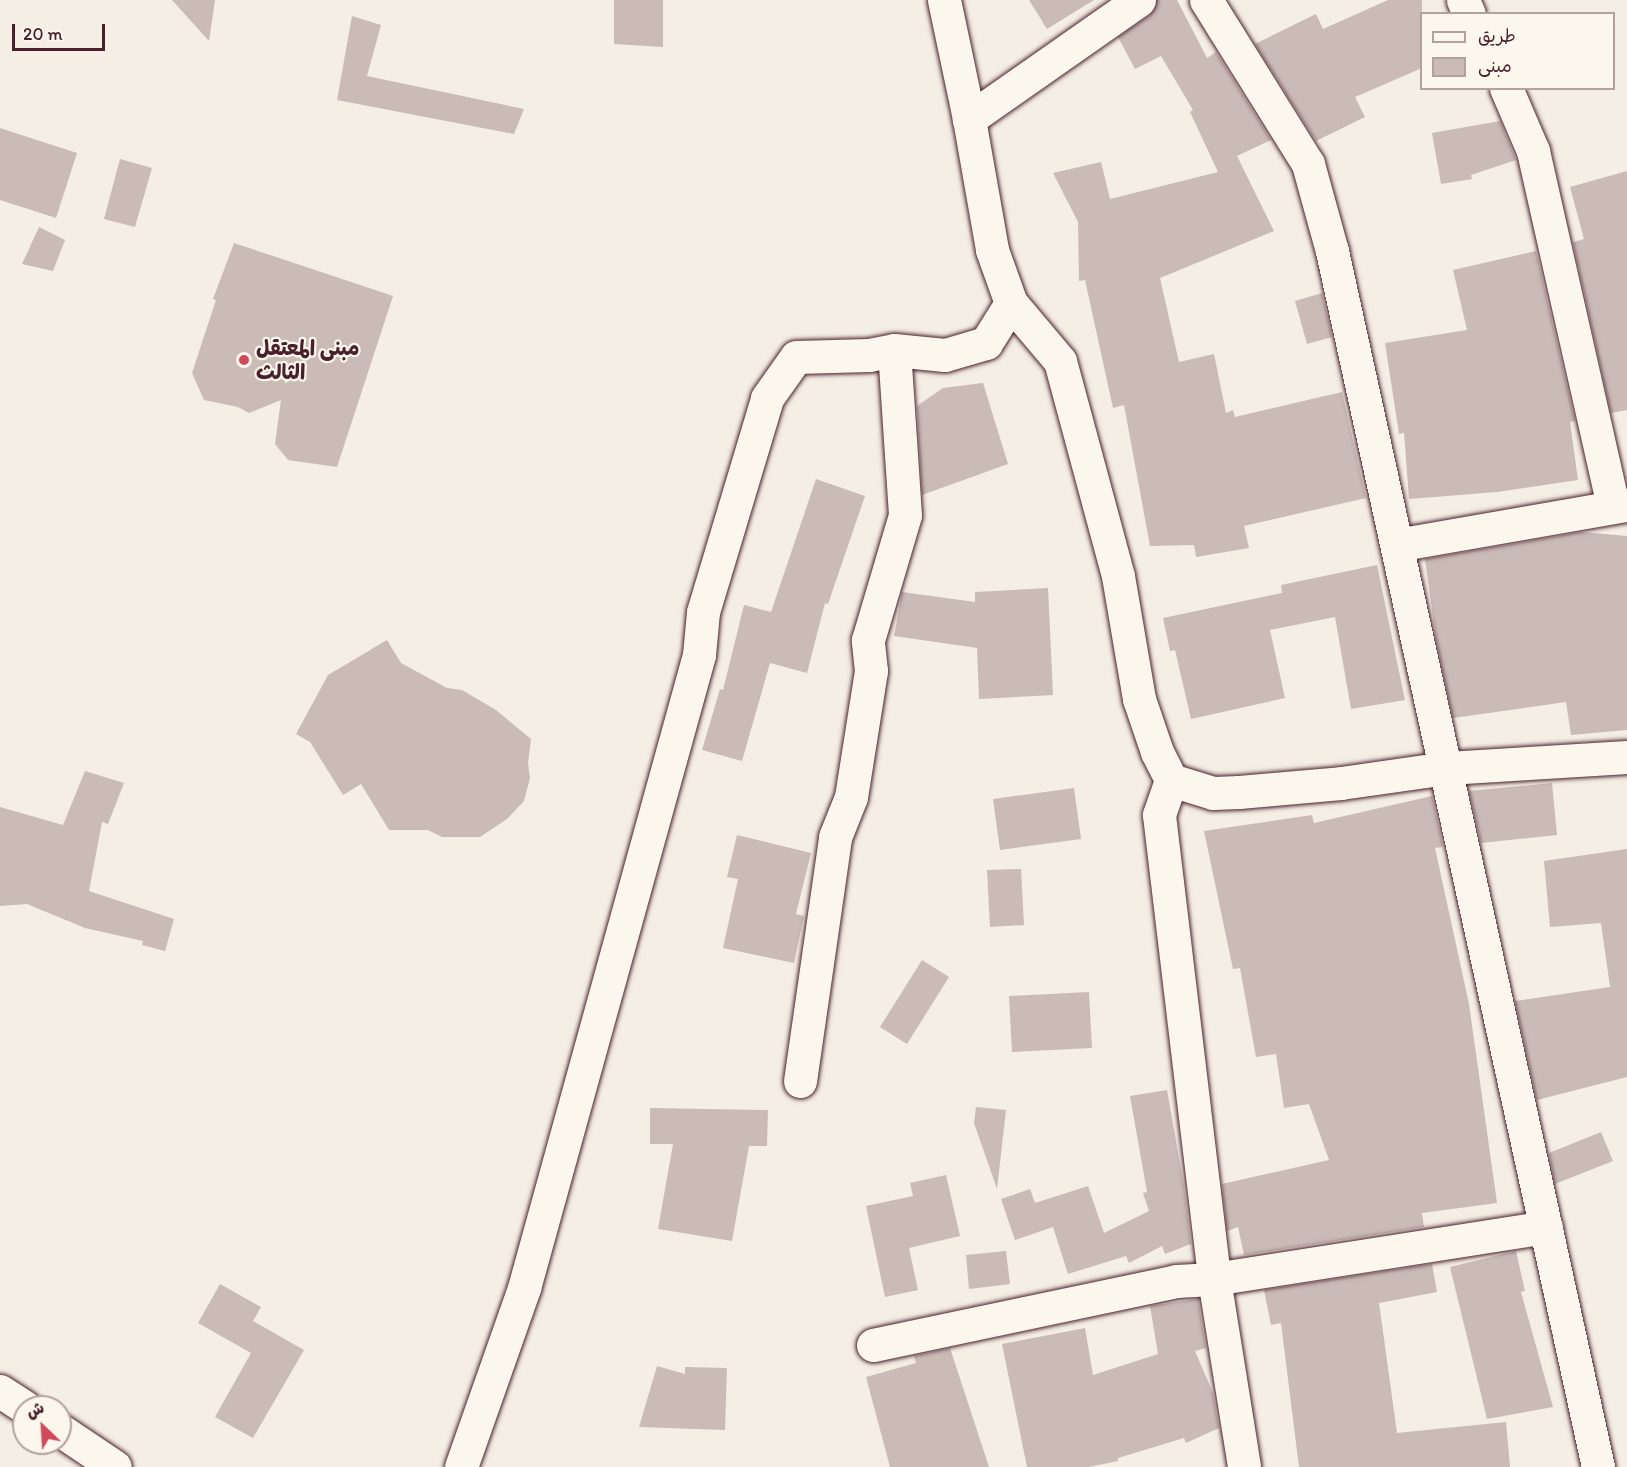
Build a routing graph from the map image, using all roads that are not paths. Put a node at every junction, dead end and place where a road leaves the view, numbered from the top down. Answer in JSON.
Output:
{"nodes":[{"id":1,"x":944,"y":0,"type":"edge"},
{"id":2,"x":1139,"y":0,"type":"edge"},
{"id":3,"x":1206,"y":0,"type":"edge"},
{"id":4,"x":1507,"y":90,"type":"edge"},
{"id":5,"x":969,"y":119,"type":"junction"},
{"id":6,"x":1011,"y":303,"type":"junction"},
{"id":7,"x":894,"y":350,"type":"junction"},
{"id":8,"x":1620,"y":506,"type":"edge"},
{"id":9,"x":1397,"y":545,"type":"junction"},
{"id":10,"x":1627,"y":757,"type":"edge"},
{"id":11,"x":1447,"y":768,"type":"junction"},
{"id":12,"x":1171,"y":780,"type":"junction"},
{"id":13,"x":800,"y":1081,"type":"dead end"},
{"id":14,"x":1546,"y":1227,"type":"junction"},
{"id":15,"x":1214,"y":1279,"type":"junction"},
{"id":16,"x":873,"y":1345,"type":"dead end"},
{"id":17,"x":72,"y":1438,"type":"edge"},
{"id":18,"x":115,"y":1467,"type":"edge"},
{"id":19,"x":461,"y":1467,"type":"edge"},
{"id":20,"x":1244,"y":1467,"type":"edge"},
{"id":21,"x":1598,"y":1467,"type":"edge"}],
"edges":[{"from":1,"to":5,"type":"street"},
{"from":2,"to":5,"type":"street"},
{"from":3,"to":9,"type":"street"},
{"from":4,"to":8,"type":"street"},
{"from":5,"to":6,"type":"street"},
{"from":6,"to":7,"type":"street"},
{"from":6,"to":12,"type":"street"},
{"from":7,"to":13,"type":"street"},
{"from":7,"to":19,"type":"street"},
{"from":8,"to":9,"type":"street"},
{"from":9,"to":11,"type":"street"},
{"from":10,"to":11,"type":"street"},
{"from":11,"to":12,"type":"street"},
{"from":11,"to":14,"type":"street"},
{"from":12,"to":15,"type":"street"},
{"from":14,"to":15,"type":"street"},
{"from":14,"to":21,"type":"street"},
{"from":15,"to":16,"type":"street"},
{"from":15,"to":20,"type":"street"},
{"from":17,"to":18,"type":"street"}]}
